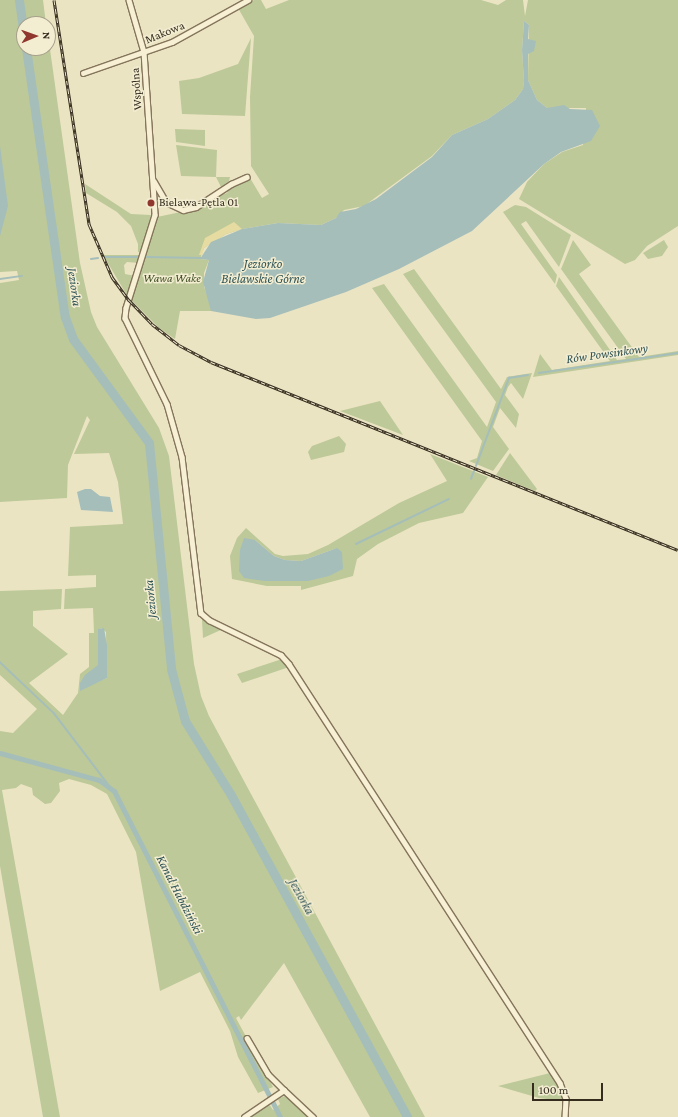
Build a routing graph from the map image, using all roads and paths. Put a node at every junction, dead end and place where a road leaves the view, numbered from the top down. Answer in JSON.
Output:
{"nodes":[{"id":1,"x":129,"y":0,"type":"edge"},
{"id":2,"x":248,"y":0,"type":"edge"},
{"id":3,"x":144,"y":52,"type":"junction"},
{"id":4,"x":83,"y":73,"type":"dead end"},
{"id":5,"x":247,"y":177,"type":"dead end"},
{"id":6,"x":152,"y":178,"type":"junction"},
{"id":7,"x":247,"y":1038,"type":"dead end"},
{"id":8,"x":284,"y":1090,"type":"junction"},
{"id":9,"x":244,"y":1117,"type":"edge"},
{"id":10,"x":313,"y":1117,"type":"edge"},
{"id":11,"x":565,"y":1117,"type":"edge"}],
"edges":[{"from":1,"to":3,"type":"street","name":"Wspólna"},
{"from":2,"to":3,"type":"street","name":"Makowa"},
{"from":3,"to":4,"type":"street","name":"Makowa"},
{"from":3,"to":6,"type":"street","name":"Wspólna"},
{"from":5,"to":6,"type":"street","name":"Wspólna"},
{"from":6,"to":11,"type":"street","name":"Wspólna"},
{"from":7,"to":8,"type":"street"},
{"from":8,"to":9,"type":"street"},
{"from":8,"to":10,"type":"street"}]}
